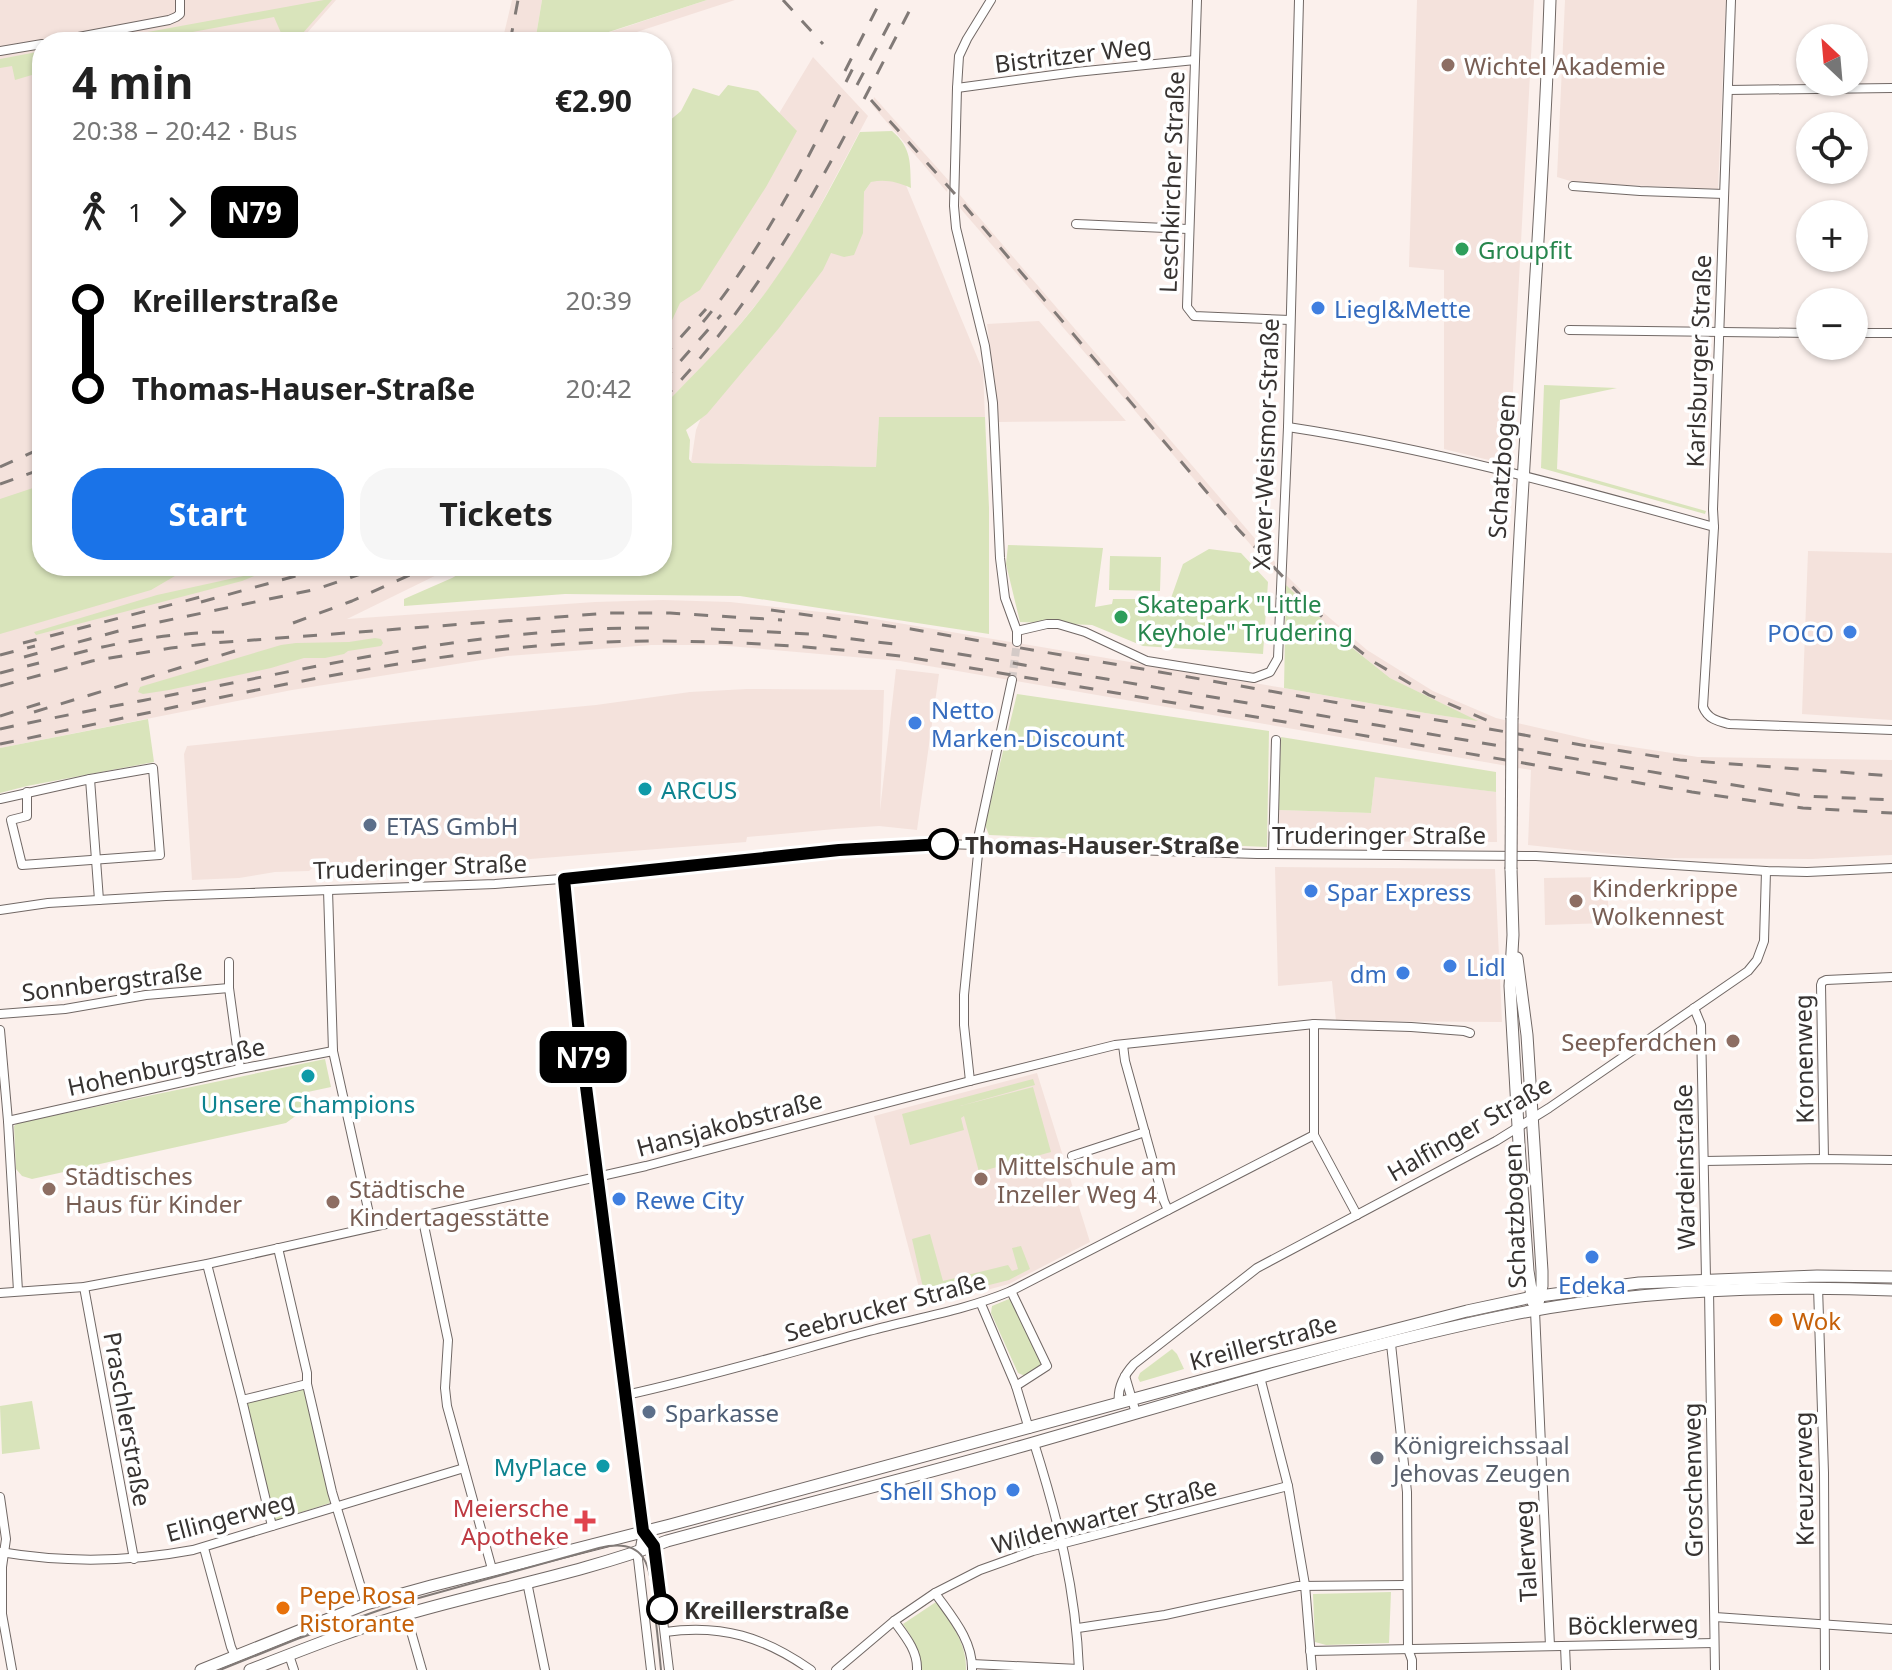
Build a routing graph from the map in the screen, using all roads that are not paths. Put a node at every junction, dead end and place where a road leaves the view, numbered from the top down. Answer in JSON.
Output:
{"nodes":[{"id":1,"x":991,"y":0,"type":"edge"},
{"id":2,"x":1197,"y":0,"type":"edge"},
{"id":3,"x":1299,"y":0,"type":"edge"},
{"id":4,"x":1550,"y":0,"type":"edge"},
{"id":5,"x":1731,"y":0,"type":"edge"},
{"id":6,"x":180,"y":2,"type":"edge"},
{"id":7,"x":105,"y":32,"type":"edge"},
{"id":8,"x":32,"y":46,"type":"edge"},
{"id":9,"x":0,"y":51,"type":"edge"},
{"id":10,"x":1195,"y":60,"type":"junction"},
{"id":11,"x":957,"y":88,"type":"junction"},
{"id":12,"x":1892,"y":88,"type":"edge"},
{"id":13,"x":1728,"y":90,"type":"junction"},
{"id":14,"x":1573,"y":186,"type":"dead end"},
{"id":15,"x":1724,"y":194,"type":"junction"},
{"id":16,"x":1076,"y":224,"type":"dead end"},
{"id":17,"x":1188,"y":229,"type":"junction"},
{"id":18,"x":1290,"y":320,"type":"junction"},
{"id":19,"x":1569,"y":330,"type":"dead end"},
{"id":20,"x":1719,"y":333,"type":"junction"},
{"id":21,"x":1796,"y":333,"type":"edge"},
{"id":22,"x":1868,"y":333,"type":"edge"},
{"id":23,"x":1892,"y":333,"type":"edge"},
{"id":24,"x":1288,"y":427,"type":"junction"},
{"id":25,"x":1522,"y":475,"type":"junction"},
{"id":26,"x":1714,"y":527,"type":"junction"},
{"id":27,"x":1017,"y":631,"type":"junction"},
{"id":28,"x":1017,"y":642,"type":"tunnel mouth"},
{"id":29,"x":1012,"y":680,"type":"tunnel mouth"},
{"id":30,"x":1892,"y":730,"type":"edge"},
{"id":31,"x":1276,"y":740,"type":"dead end"},
{"id":32,"x":90,"y":779,"type":"junction"},
{"id":33,"x":27,"y":792,"type":"junction"},
{"id":34,"x":0,"y":799,"type":"edge"},
{"id":35,"x":977,"y":843,"type":"junction"},
{"id":36,"x":1273,"y":854,"type":"junction"},
{"id":37,"x":95,"y":860,"type":"junction"},
{"id":38,"x":1892,"y":868,"type":"edge"},
{"id":39,"x":1766,"y":871,"type":"junction"},
{"id":40,"x":564,"y":879,"type":"junction"},
{"id":41,"x":328,"y":890,"type":"junction"},
{"id":42,"x":99,"y":900,"type":"junction"},
{"id":43,"x":0,"y":910,"type":"edge"},
{"id":44,"x":1513,"y":935,"type":"junction"},
{"id":45,"x":229,"y":962,"type":"dead end"},
{"id":46,"x":1892,"y":977,"type":"edge"},
{"id":47,"x":229,"y":988,"type":"junction"},
{"id":48,"x":1694,"y":1008,"type":"junction"},
{"id":49,"x":0,"y":1014,"type":"edge"},
{"id":50,"x":1314,"y":1024,"type":"junction"},
{"id":51,"x":0,"y":1030,"type":"edge"},
{"id":52,"x":1470,"y":1033,"type":"dead end"},
{"id":53,"x":1123,"y":1045,"type":"junction"},
{"id":54,"x":333,"y":1051,"type":"junction"},
{"id":55,"x":240,"y":1069,"type":"junction"},
{"id":56,"x":970,"y":1081,"type":"junction"},
{"id":57,"x":1532,"y":1118,"type":"junction"},
{"id":58,"x":8,"y":1121,"type":"junction"},
{"id":59,"x":1518,"y":1127,"type":"junction"},
{"id":60,"x":1145,"y":1132,"type":"junction"},
{"id":61,"x":1314,"y":1135,"type":"junction"},
{"id":62,"x":1072,"y":1156,"type":"dead end"},
{"id":63,"x":1824,"y":1159,"type":"junction"},
{"id":64,"x":1892,"y":1160,"type":"edge"},
{"id":65,"x":1704,"y":1161,"type":"junction"},
{"id":66,"x":598,"y":1176,"type":"junction"},
{"id":67,"x":1168,"y":1210,"type":"junction"},
{"id":68,"x":1357,"y":1215,"type":"junction"},
{"id":69,"x":422,"y":1216,"type":"junction"},
{"id":70,"x":372,"y":1227,"type":"junction"},
{"id":71,"x":278,"y":1248,"type":"junction"},
{"id":72,"x":207,"y":1264,"type":"junction"},
{"id":73,"x":1892,"y":1277,"type":"edge"},
{"id":74,"x":1708,"y":1285,"type":"junction"},
{"id":75,"x":84,"y":1287,"type":"junction"},
{"id":76,"x":1818,"y":1287,"type":"junction"},
{"id":77,"x":1892,"y":1290,"type":"edge"},
{"id":78,"x":18,"y":1291,"type":"junction"},
{"id":79,"x":1011,"y":1291,"type":"junction"},
{"id":80,"x":0,"y":1293,"type":"edge"},
{"id":81,"x":1536,"y":1297,"type":"junction"},
{"id":82,"x":981,"y":1304,"type":"junction"},
{"id":83,"x":1535,"y":1311,"type":"junction"},
{"id":84,"x":1391,"y":1344,"type":"junction"},
{"id":85,"x":1125,"y":1376,"type":"junction"},
{"id":86,"x":1260,"y":1377,"type":"junction"},
{"id":87,"x":307,"y":1384,"type":"junction"},
{"id":88,"x":1016,"y":1386,"type":"junction"},
{"id":89,"x":626,"y":1395,"type":"junction"},
{"id":90,"x":242,"y":1400,"type":"junction"},
{"id":91,"x":1119,"y":1404,"type":"junction"},
{"id":92,"x":1135,"y":1407,"type":"junction"},
{"id":93,"x":1029,"y":1429,"type":"junction"},
{"id":94,"x":1034,"y":1443,"type":"junction"},
{"id":95,"x":464,"y":1468,"type":"junction"},
{"id":96,"x":1288,"y":1486,"type":"junction"},
{"id":97,"x":0,"y":1497,"type":"edge"},
{"id":98,"x":337,"y":1507,"type":"junction"},
{"id":99,"x":272,"y":1526,"type":"junction"},
{"id":100,"x":643,"y":1531,"type":"junction"},
{"id":101,"x":1063,"y":1543,"type":"junction"},
{"id":102,"x":654,"y":1546,"type":"junction"},
{"id":103,"x":204,"y":1548,"type":"junction"},
{"id":104,"x":638,"y":1552,"type":"junction"},
{"id":105,"x":2,"y":1553,"type":"edge"},
{"id":106,"x":134,"y":1559,"type":"junction"},
{"id":107,"x":492,"y":1569,"type":"junction"},
{"id":108,"x":527,"y":1582,"type":"junction"},
{"id":109,"x":1305,"y":1585,"type":"junction"},
{"id":110,"x":1406,"y":1585,"type":"junction"},
{"id":111,"x":935,"y":1593,"type":"junction"},
{"id":112,"x":366,"y":1604,"type":"junction"},
{"id":113,"x":406,"y":1614,"type":"junction"},
{"id":114,"x":1715,"y":1617,"type":"junction"},
{"id":115,"x":894,"y":1621,"type":"junction"},
{"id":116,"x":1824,"y":1624,"type":"junction"},
{"id":117,"x":1078,"y":1628,"type":"junction"},
{"id":118,"x":1892,"y":1629,"type":"edge"},
{"id":119,"x":665,"y":1632,"type":"junction"},
{"id":120,"x":1714,"y":1643,"type":"junction"},
{"id":121,"x":1550,"y":1646,"type":"junction"},
{"id":122,"x":1565,"y":1646,"type":"junction"},
{"id":123,"x":1408,"y":1649,"type":"junction"},
{"id":124,"x":1310,"y":1651,"type":"junction"},
{"id":125,"x":289,"y":1655,"type":"junction"},
{"id":126,"x":235,"y":1656,"type":"junction"},
{"id":127,"x":972,"y":1667,"type":"edge"},
{"id":128,"x":1079,"y":1669,"type":"edge"},
{"id":129,"x":12,"y":1670,"type":"edge"},
{"id":130,"x":201,"y":1670,"type":"edge"},
{"id":131,"x":250,"y":1670,"type":"edge"},
{"id":132,"x":294,"y":1670,"type":"edge"},
{"id":133,"x":422,"y":1670,"type":"edge"},
{"id":134,"x":545,"y":1670,"type":"edge"},
{"id":135,"x":651,"y":1670,"type":"edge"},
{"id":136,"x":669,"y":1670,"type":"edge"},
{"id":137,"x":811,"y":1670,"type":"edge"},
{"id":138,"x":836,"y":1670,"type":"edge"},
{"id":139,"x":917,"y":1670,"type":"edge"},
{"id":140,"x":1312,"y":1670,"type":"edge"},
{"id":141,"x":1412,"y":1670,"type":"edge"},
{"id":142,"x":1566,"y":1670,"type":"edge"},
{"id":143,"x":1715,"y":1670,"type":"edge"},
{"id":144,"x":1825,"y":1670,"type":"edge"}],
"edges":[{"from":1,"to":11,"type":"street"},
{"from":2,"to":10,"type":"street","name":"Leschkircher Straße"},
{"from":3,"to":18,"type":"street","name":"Xaver-Weismor-Straße"},
{"from":4,"to":25,"type":"main road","name":"Schatzbogen"},
{"from":5,"to":13,"type":"street","name":"Karlsburger Straße"},
{"from":6,"to":7,"type":"street"},
{"from":8,"to":9,"type":"street"},
{"from":10,"to":11,"type":"street","name":"Bistritzer Weg"},
{"from":10,"to":17,"type":"street","name":"Leschkircher Straße"},
{"from":11,"to":27,"type":"street"},
{"from":12,"to":13,"type":"street"},
{"from":13,"to":15,"type":"street","name":"Karlsburger Straße"},
{"from":14,"to":15,"type":"street"},
{"from":15,"to":20,"type":"street","name":"Karlsburger Straße"},
{"from":16,"to":17,"type":"street"},
{"from":17,"to":18,"type":"street","name":"Leschkircher Straße"},
{"from":18,"to":24,"type":"street","name":"Xaver-Weismor-Straße"},
{"from":19,"to":20,"type":"street"},
{"from":20,"to":21,"type":"street"},
{"from":20,"to":26,"type":"street","name":"Karlsburger Straße"},
{"from":22,"to":23,"type":"street"},
{"from":24,"to":25,"type":"street"},
{"from":24,"to":27,"type":"street","name":"Xaver-Weismor-Straße"},
{"from":25,"to":26,"type":"street"},
{"from":25,"to":44,"type":"main road","name":"Schatzbogen","bridge":true},
{"from":26,"to":30,"type":"street","name":"Karlsburger Straße"},
{"from":27,"to":28,"type":"street"},
{"from":29,"to":35,"type":"street"},
{"from":31,"to":36,"type":"street"},
{"from":32,"to":33,"type":"street"},
{"from":32,"to":37,"type":"street"},
{"from":32,"to":37,"type":"street"},
{"from":33,"to":34,"type":"street"},
{"from":33,"to":37,"type":"street"},
{"from":35,"to":36,"type":"street","name":"Truderinger Straße"},
{"from":35,"to":40,"type":"street","name":"Truderinger Straße"},
{"from":35,"to":56,"type":"street"},
{"from":36,"to":39,"type":"street","name":"Truderinger Straße"},
{"from":37,"to":42,"type":"street"},
{"from":38,"to":39,"type":"street","name":"Truderinger Straße"},
{"from":39,"to":48,"type":"street","name":"Halfinger Straße"},
{"from":40,"to":41,"type":"street","name":"Truderinger Straße"},
{"from":40,"to":66,"type":"street"},
{"from":41,"to":42,"type":"street","name":"Truderinger Straße"},
{"from":41,"to":54,"type":"street"},
{"from":42,"to":43,"type":"street","name":"Truderinger Straße"},
{"from":44,"to":57,"type":"main road","name":"Schatzbogen"},
{"from":44,"to":59,"type":"main road","name":"Schatzbogen"},
{"from":45,"to":47,"type":"street"},
{"from":46,"to":63,"type":"street","name":"Kronenweg"},
{"from":47,"to":49,"type":"street","name":"Sonnbergstraße"},
{"from":47,"to":55,"type":"street"},
{"from":48,"to":57,"type":"street","name":"Halfinger Straße"},
{"from":48,"to":65,"type":"street","name":"Wardeinstraße"},
{"from":50,"to":52,"type":"street","name":"Hansjakobstraße"},
{"from":50,"to":53,"type":"street","name":"Hansjakobstraße"},
{"from":50,"to":61,"type":"street"},
{"from":51,"to":58,"type":"street"},
{"from":53,"to":56,"type":"street","name":"Hansjakobstraße"},
{"from":53,"to":60,"type":"street"},
{"from":54,"to":55,"type":"street","name":"Hohenburgstraße"},
{"from":54,"to":70,"type":"street"},
{"from":55,"to":58,"type":"street","name":"Hohenburgstraße"},
{"from":56,"to":66,"type":"street","name":"Hansjakobstraße"},
{"from":57,"to":59,"type":"street","name":"Halfinger Straße"},
{"from":57,"to":81,"type":"main road","name":"Schatzbogen"},
{"from":58,"to":78,"type":"street"},
{"from":59,"to":68,"type":"street","name":"Halfinger Straße"},
{"from":59,"to":81,"type":"main road","name":"Schatzbogen"},
{"from":60,"to":62,"type":"street"},
{"from":60,"to":67,"type":"street"},
{"from":61,"to":67,"type":"street","name":"Seebrucker Straße"},
{"from":61,"to":68,"type":"street"},
{"from":63,"to":64,"type":"street"},
{"from":63,"to":65,"type":"street"},
{"from":65,"to":74,"type":"street","name":"Wardeinstraße"},
{"from":66,"to":69,"type":"street","name":"Hansjakobstraße"},
{"from":66,"to":89,"type":"street"},
{"from":67,"to":79,"type":"street","name":"Seebrucker Straße"},
{"from":68,"to":85,"type":"street","name":"Halfinger Straße"},
{"from":69,"to":70,"type":"street","name":"Hansjakobstraße"},
{"from":69,"to":95,"type":"street"},
{"from":70,"to":71,"type":"street","name":"Hansjakobstraße"},
{"from":71,"to":72,"type":"street","name":"Hansjakobstraße"},
{"from":71,"to":87,"type":"street"},
{"from":72,"to":75,"type":"street","name":"Hansjakobstraße"},
{"from":72,"to":90,"type":"street"},
{"from":73,"to":74,"type":"main road","name":"Kreillerstraße"},
{"from":74,"to":76,"type":"main road","name":"Kreillerstraße"},
{"from":74,"to":81,"type":"main road","name":"Kreillerstraße"},
{"from":74,"to":83,"type":"main road","name":"Kreillerstraße"},
{"from":74,"to":114,"type":"street","name":"Groschenweg"},
{"from":75,"to":78,"type":"street","name":"Hansjakobstraße"},
{"from":75,"to":106,"type":"street","name":"Praschlerstraße"},
{"from":76,"to":77,"type":"main road","name":"Kreillerstraße"},
{"from":76,"to":116,"type":"street","name":"Kreuzerweg"},
{"from":78,"to":80,"type":"street","name":"Hansjakobstraße"},
{"from":79,"to":82,"type":"street","name":"Seebrucker Straße"},
{"from":79,"to":88,"type":"street"},
{"from":81,"to":83,"type":"main road","name":"Schatzbogen"},
{"from":81,"to":92,"type":"main road","name":"Kreillerstraße"},
{"from":82,"to":88,"type":"street"},
{"from":82,"to":89,"type":"street","name":"Seebrucker Straße"},
{"from":83,"to":84,"type":"main road","name":"Kreillerstraße"},
{"from":83,"to":121,"type":"street","name":"Talerweg"},
{"from":84,"to":86,"type":"main road","name":"Kreillerstraße"},
{"from":84,"to":110,"type":"street"},
{"from":85,"to":91,"type":"street"},
{"from":85,"to":92,"type":"street"},
{"from":86,"to":92,"type":"main road","name":"Kreillerstraße"},
{"from":86,"to":96,"type":"street"},
{"from":87,"to":90,"type":"street"},
{"from":87,"to":98,"type":"street"},
{"from":88,"to":93,"type":"street"},
{"from":89,"to":100,"type":"street"},
{"from":90,"to":99,"type":"street"},
{"from":91,"to":92,"type":"main road","name":"Kreillerstraße"},
{"from":91,"to":93,"type":"main road","name":"Kreillerstraße"},
{"from":92,"to":94,"type":"main road","name":"Kreillerstraße"},
{"from":93,"to":100,"type":"main road","name":"Kreillerstraße"},
{"from":94,"to":101,"type":"street"},
{"from":94,"to":102,"type":"main road","name":"Kreillerstraße"},
{"from":95,"to":98,"type":"street","name":"Ellingerweg"},
{"from":95,"to":107,"type":"street"},
{"from":96,"to":101,"type":"street","name":"Wildenwarter Straße"},
{"from":96,"to":109,"type":"street"},
{"from":97,"to":105,"type":"street"},
{"from":98,"to":99,"type":"street","name":"Ellingerweg"},
{"from":98,"to":112,"type":"street"},
{"from":99,"to":103,"type":"street","name":"Ellingerweg"},
{"from":100,"to":102,"type":"street"},
{"from":100,"to":104,"type":"street"},
{"from":100,"to":107,"type":"main road","name":"Kreillerstraße"},
{"from":101,"to":111,"type":"street","name":"Wildenwarter Straße"},
{"from":101,"to":117,"type":"street"},
{"from":102,"to":104,"type":"main road","name":"Kreillerstraße"},
{"from":102,"to":119,"type":"street"},
{"from":103,"to":106,"type":"street","name":"Ellingerweg"},
{"from":103,"to":126,"type":"street"},
{"from":104,"to":108,"type":"main road","name":"Kreillerstraße"},
{"from":104,"to":135,"type":"street"},
{"from":105,"to":106,"type":"street","name":"Ellingerweg"},
{"from":105,"to":129,"type":"street"},
{"from":107,"to":112,"type":"main road","name":"Kreillerstraße"},
{"from":108,"to":113,"type":"main road","name":"Kreillerstraße"},
{"from":108,"to":134,"type":"street"},
{"from":109,"to":110,"type":"street"},
{"from":109,"to":117,"type":"street"},
{"from":109,"to":124,"type":"street"},
{"from":110,"to":123,"type":"street"},
{"from":111,"to":115,"type":"street","name":"Wildenwarter Straße"},
{"from":111,"to":127,"type":"street"},
{"from":112,"to":126,"type":"main road","name":"Kreillerstraße"},
{"from":113,"to":125,"type":"main road","name":"Kreillerstraße"},
{"from":113,"to":133,"type":"street"},
{"from":114,"to":116,"type":"street","name":"Böcklerweg"},
{"from":114,"to":120,"type":"street","name":"Groschenweg"},
{"from":115,"to":138,"type":"street","name":"Wildenwarter Straße"},
{"from":115,"to":139,"type":"street"},
{"from":116,"to":118,"type":"street","name":"Böcklerweg"},
{"from":116,"to":144,"type":"street","name":"Kreuzerweg"},
{"from":117,"to":128,"type":"street"},
{"from":119,"to":136,"type":"street"},
{"from":119,"to":137,"type":"street"},
{"from":120,"to":122,"type":"street","name":"Böcklerweg"},
{"from":120,"to":143,"type":"street","name":"Groschenweg"},
{"from":121,"to":122,"type":"street","name":"Böcklerweg"},
{"from":121,"to":123,"type":"street","name":"Böcklerweg"},
{"from":122,"to":142,"type":"street"},
{"from":123,"to":124,"type":"street","name":"Böcklerweg"},
{"from":123,"to":141,"type":"street"},
{"from":124,"to":140,"type":"street"},
{"from":125,"to":131,"type":"main road","name":"Kreillerstraße"},
{"from":125,"to":132,"type":"street"},
{"from":126,"to":130,"type":"main road","name":"Kreillerstraße"},
{"from":127,"to":128,"type":"street"}]}
